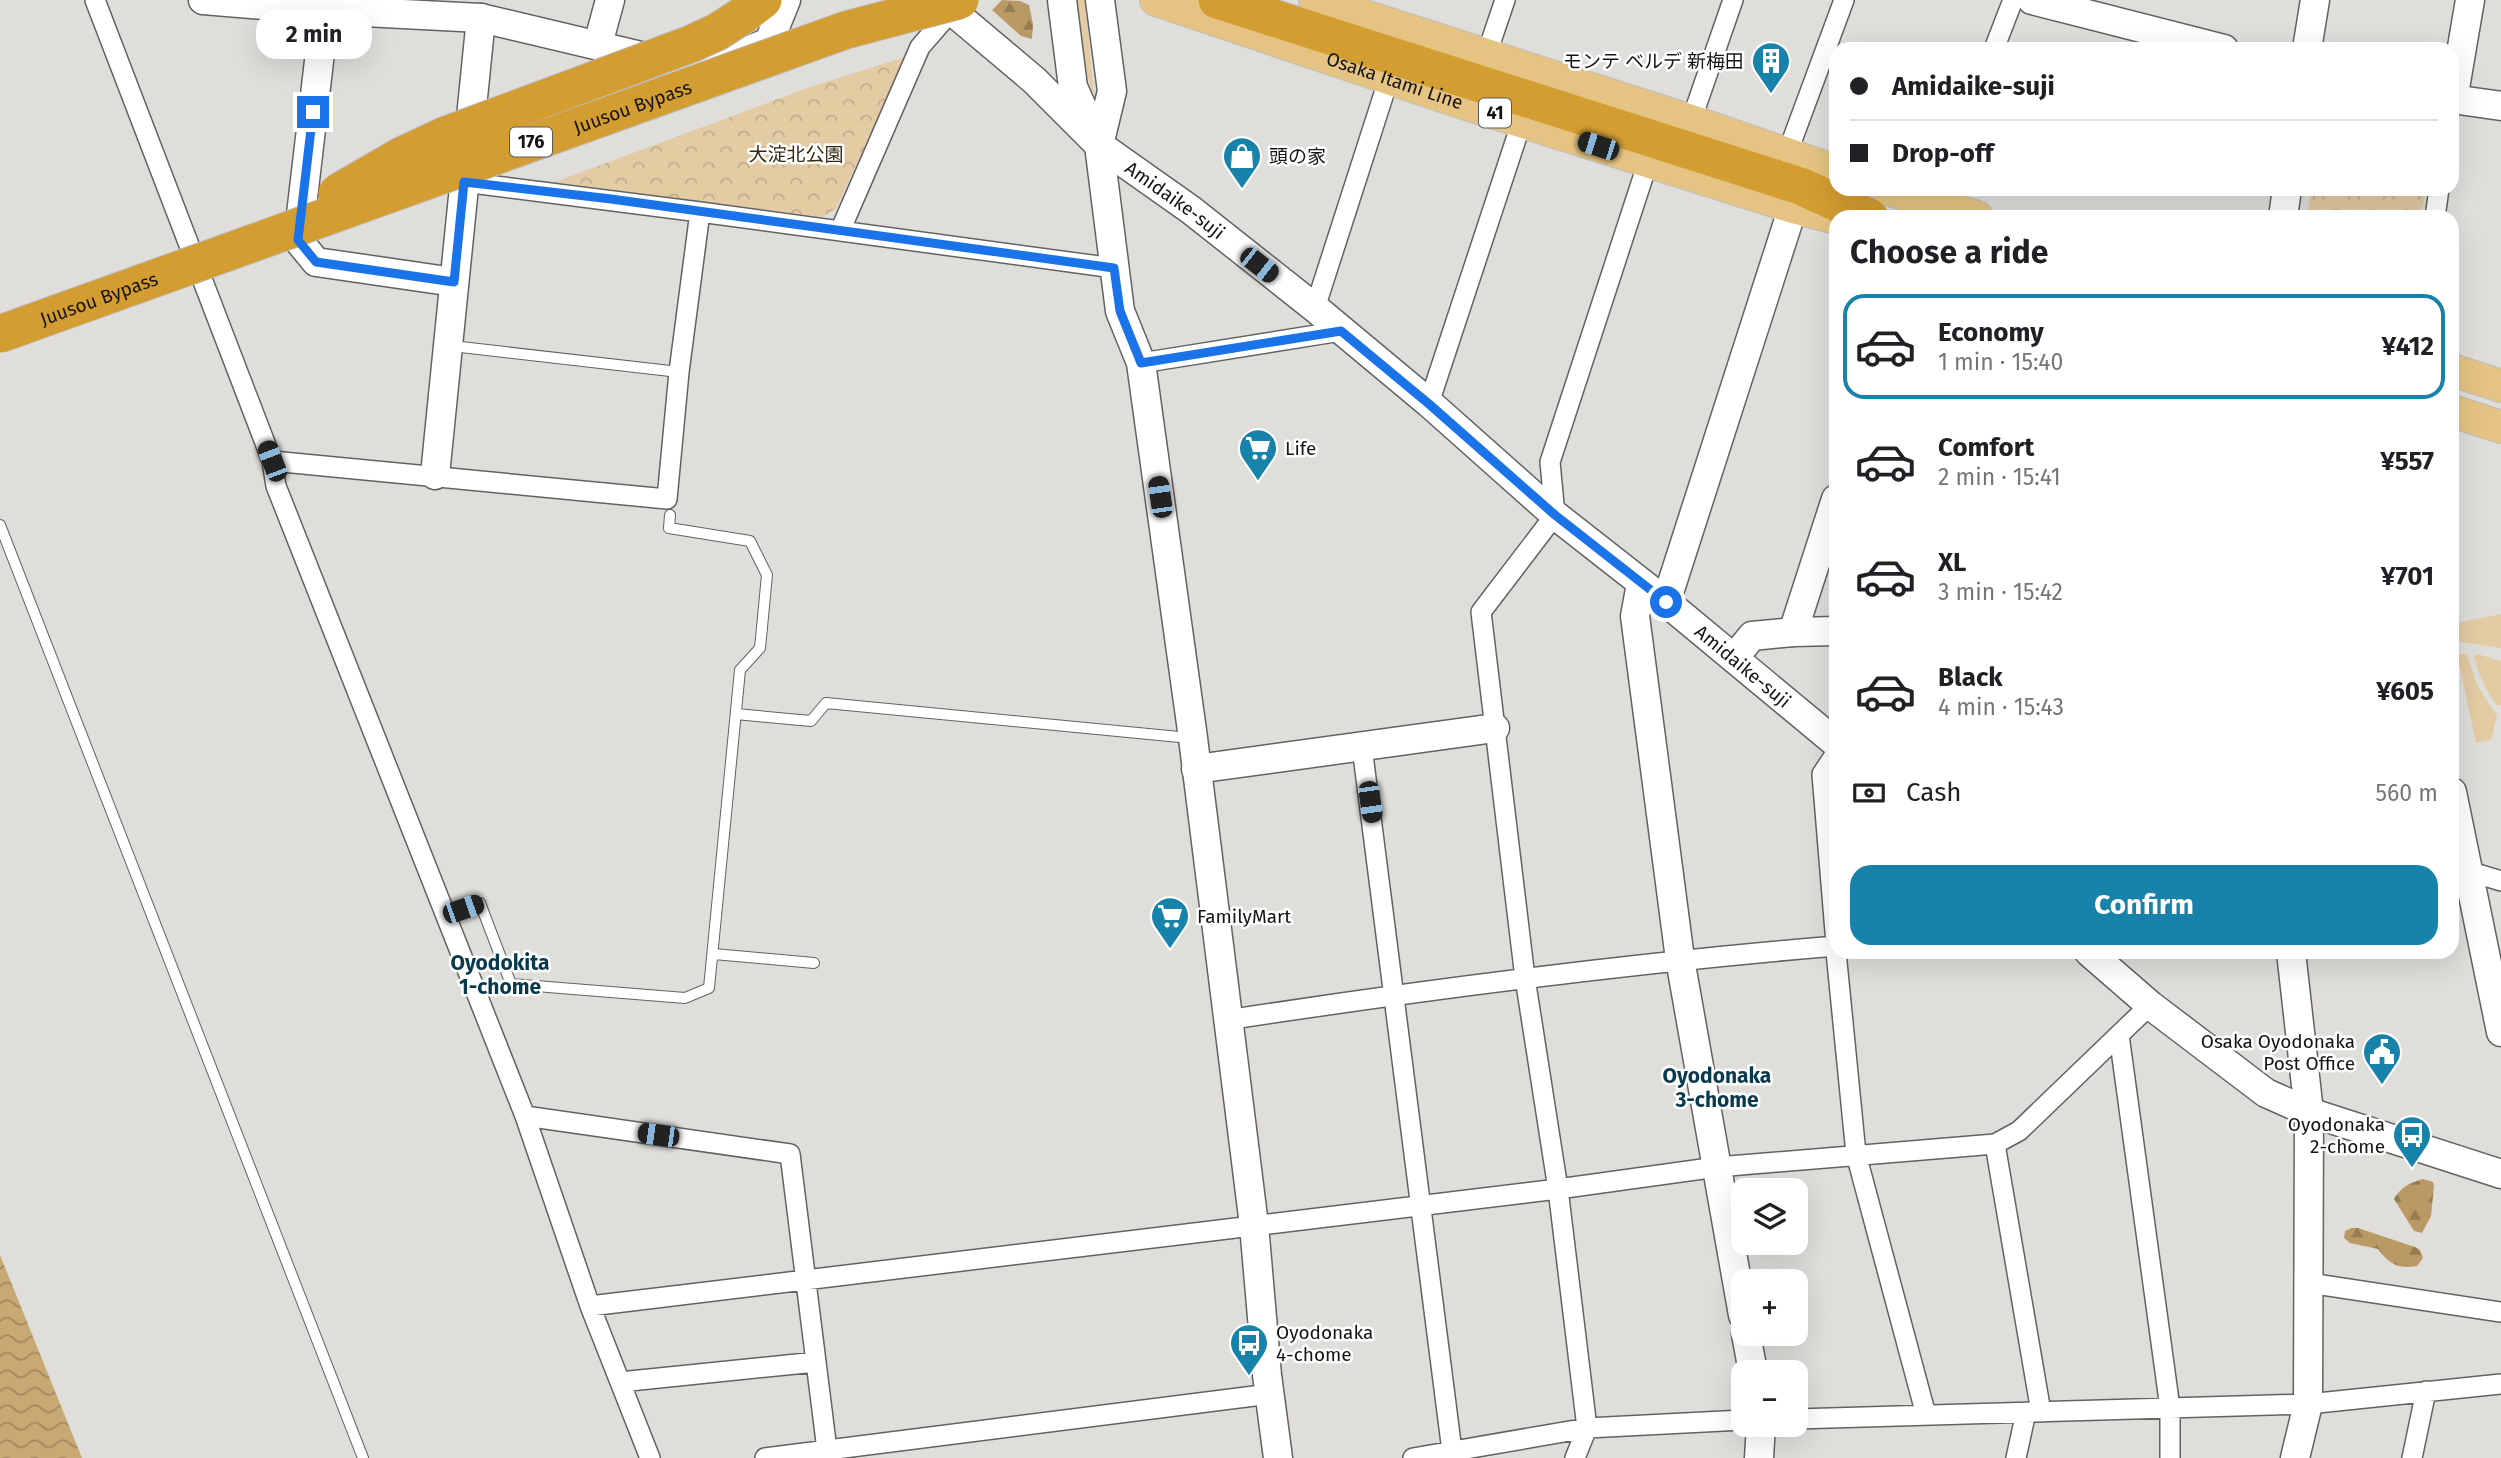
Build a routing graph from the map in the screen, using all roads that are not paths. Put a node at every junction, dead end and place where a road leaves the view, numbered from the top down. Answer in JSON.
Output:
{"nodes":[{"id":1,"x":95,"y":0,"type":"edge"},
{"id":2,"x":204,"y":0,"type":"edge"},
{"id":3,"x":610,"y":0,"type":"edge"},
{"id":4,"x":786,"y":0,"type":"edge"},
{"id":5,"x":905,"y":0,"type":"edge"},
{"id":6,"x":1062,"y":0,"type":"edge"},
{"id":7,"x":1100,"y":0,"type":"edge"},
{"id":8,"x":1156,"y":0,"type":"edge"},
{"id":9,"x":1217,"y":0,"type":"edge"},
{"id":10,"x":1315,"y":0,"type":"edge"},
{"id":11,"x":1505,"y":0,"type":"edge"},
{"id":12,"x":1733,"y":0,"type":"edge"},
{"id":13,"x":1844,"y":0,"type":"edge"},
{"id":14,"x":2013,"y":0,"type":"edge"},
{"id":15,"x":2032,"y":0,"type":"edge"},
{"id":16,"x":2315,"y":0,"type":"edge"},
{"id":17,"x":2470,"y":0,"type":"edge"},
{"id":18,"x":950,"y":3,"type":"edge"},
{"id":19,"x":325,"y":5,"type":"edge"},
{"id":20,"x":1350,"y":5,"type":"edge"},
{"id":21,"x":753,"y":8,"type":"edge"},
{"id":22,"x":482,"y":9,"type":"edge"},
{"id":23,"x":846,"y":30,"type":"junction"},
{"id":24,"x":1997,"y":42,"type":"edge"},
{"id":25,"x":2197,"y":42,"type":"edge"},
{"id":26,"x":2308,"y":42,"type":"edge"},
{"id":27,"x":598,"y":44,"type":"junction"},
{"id":28,"x":1486,"y":56,"type":"junction"},
{"id":29,"x":2459,"y":62,"type":"edge"},
{"id":30,"x":1389,"y":78,"type":"junction"},
{"id":31,"x":2459,"y":103,"type":"edge"},
{"id":32,"x":2501,"y":106,"type":"edge"},
{"id":33,"x":1522,"y":121,"type":"junction"},
{"id":34,"x":1692,"y":121,"type":"junction"},
{"id":35,"x":1098,"y":145,"type":"junction"},
{"id":36,"x":1787,"y":154,"type":"junction"},
{"id":37,"x":1648,"y":162,"type":"junction"},
{"id":38,"x":1829,"y":169,"type":"edge"},
{"id":39,"x":464,"y":182,"type":"junction"},
{"id":40,"x":1911,"y":196,"type":"edge"},
{"id":41,"x":1934,"y":203,"type":"edge"},
{"id":42,"x":1793,"y":207,"type":"junction"},
{"id":43,"x":1853,"y":210,"type":"edge"},
{"id":44,"x":1955,"y":210,"type":"edge"},
{"id":45,"x":700,"y":212,"type":"junction"},
{"id":46,"x":1829,"y":216,"type":"edge"},
{"id":47,"x":840,"y":231,"type":"junction"},
{"id":48,"x":250,"y":242,"type":"junction"},
{"id":49,"x":1114,"y":268,"type":"junction"},
{"id":50,"x":454,"y":282,"type":"junction"},
{"id":51,"x":1315,"y":309,"type":"junction"},
{"id":52,"x":1341,"y":331,"type":"junction"},
{"id":53,"x":0,"y":334,"type":"edge"},
{"id":54,"x":448,"y":346,"type":"junction"},
{"id":55,"x":1141,"y":363,"type":"junction"},
{"id":56,"x":679,"y":372,"type":"junction"},
{"id":57,"x":2459,"y":372,"type":"edge"},
{"id":58,"x":2501,"y":386,"type":"edge"},
{"id":59,"x":1429,"y":404,"type":"junction"},
{"id":60,"x":2459,"y":413,"type":"edge"},
{"id":61,"x":2501,"y":427,"type":"edge"},
{"id":62,"x":272,"y":461,"type":"junction"},
{"id":63,"x":435,"y":475,"type":"junction"},
{"id":64,"x":670,"y":514,"type":"dead end"},
{"id":65,"x":1555,"y":515,"type":"junction"},
{"id":66,"x":1829,"y":521,"type":"edge"},
{"id":67,"x":0,"y":525,"type":"edge"},
{"id":68,"x":1641,"y":584,"type":"junction"},
{"id":69,"x":1666,"y":602,"type":"junction"},
{"id":70,"x":1829,"y":631,"type":"edge"},
{"id":71,"x":1793,"y":632,"type":"junction"},
{"id":72,"x":1734,"y":658,"type":"junction"},
{"id":73,"x":736,"y":714,"type":"junction"},
{"id":74,"x":1495,"y":728,"type":"junction"},
{"id":75,"x":1829,"y":737,"type":"edge"},
{"id":76,"x":1193,"y":738,"type":"junction"},
{"id":77,"x":1363,"y":747,"type":"junction"},
{"id":78,"x":1829,"y":764,"type":"edge"},
{"id":79,"x":1196,"y":769,"type":"junction"},
{"id":80,"x":1829,"y":860,"type":"edge"},
{"id":81,"x":2460,"y":873,"type":"edge"},
{"id":82,"x":2501,"y":881,"type":"edge"},
{"id":83,"x":446,"y":915,"type":"junction"},
{"id":84,"x":1829,"y":946,"type":"edge"},
{"id":85,"x":713,"y":954,"type":"junction"},
{"id":86,"x":1680,"y":959,"type":"junction"},
{"id":87,"x":1837,"y":959,"type":"edge"},
{"id":88,"x":2101,"y":959,"type":"edge"},
{"id":89,"x":2292,"y":959,"type":"edge"},
{"id":90,"x":814,"y":963,"type":"dead end"},
{"id":91,"x":1525,"y":978,"type":"junction"},
{"id":92,"x":1395,"y":994,"type":"junction"},
{"id":93,"x":2150,"y":1005,"type":"junction"},
{"id":94,"x":1227,"y":1020,"type":"junction"},
{"id":95,"x":2501,"y":1032,"type":"edge"},
{"id":96,"x":2119,"y":1035,"type":"junction"},
{"id":97,"x":2309,"y":1112,"type":"junction"},
{"id":98,"x":526,"y":1116,"type":"junction"},
{"id":99,"x":1996,"y":1144,"type":"junction"},
{"id":100,"x":1856,"y":1154,"type":"junction"},
{"id":101,"x":1717,"y":1167,"type":"junction"},
{"id":102,"x":2501,"y":1174,"type":"edge"},
{"id":103,"x":1558,"y":1189,"type":"junction"},
{"id":104,"x":1419,"y":1204,"type":"junction"},
{"id":105,"x":1254,"y":1225,"type":"junction"},
{"id":106,"x":1735,"y":1269,"type":"edge"},
{"id":107,"x":805,"y":1279,"type":"junction"},
{"id":108,"x":2309,"y":1283,"type":"junction"},
{"id":109,"x":590,"y":1306,"type":"junction"},
{"id":110,"x":2501,"y":1312,"type":"edge"},
{"id":111,"x":816,"y":1362,"type":"junction"},
{"id":112,"x":620,"y":1382,"type":"junction"},
{"id":113,"x":2501,"y":1384,"type":"edge"},
{"id":114,"x":2426,"y":1391,"type":"junction"},
{"id":115,"x":1269,"y":1394,"type":"junction"},
{"id":116,"x":2308,"y":1404,"type":"junction"},
{"id":117,"x":2170,"y":1408,"type":"junction"},
{"id":118,"x":2034,"y":1412,"type":"junction"},
{"id":119,"x":1926,"y":1415,"type":"junction"},
{"id":120,"x":1808,"y":1419,"type":"edge"},
{"id":121,"x":1731,"y":1421,"type":"edge"},
{"id":122,"x":1587,"y":1428,"type":"junction"},
{"id":123,"x":1760,"y":1437,"type":"edge"},
{"id":124,"x":1452,"y":1451,"type":"junction"},
{"id":125,"x":827,"y":1454,"type":"edge"},
{"id":126,"x":363,"y":1458,"type":"edge"},
{"id":127,"x":650,"y":1458,"type":"edge"},
{"id":128,"x":765,"y":1458,"type":"edge"},
{"id":129,"x":1278,"y":1458,"type":"edge"},
{"id":130,"x":1413,"y":1458,"type":"edge"},
{"id":131,"x":1575,"y":1458,"type":"edge"},
{"id":132,"x":1759,"y":1458,"type":"edge"},
{"id":133,"x":2016,"y":1458,"type":"edge"},
{"id":134,"x":2170,"y":1458,"type":"edge"},
{"id":135,"x":2295,"y":1458,"type":"edge"},
{"id":136,"x":2412,"y":1458,"type":"edge"}],
"edges":[{"from":1,"to":62,"type":"street"},
{"from":2,"to":19,"type":"street"},
{"from":3,"to":27,"type":"street"},
{"from":4,"to":27,"type":"street"},
{"from":5,"to":23,"type":"highway","name":"Juusou Bypass","number":"176","bridge":true},
{"from":6,"to":35,"type":"street"},
{"from":7,"to":35,"type":"street"},
{"from":8,"to":30,"type":"main road","name":"Osaka Itami Line","number":"41"},
{"from":9,"to":43,"type":"highway"},
{"from":10,"to":20,"type":"main road"},
{"from":11,"to":28,"type":"street"},
{"from":12,"to":34,"type":"street"},
{"from":13,"to":36,"type":"street"},
{"from":14,"to":24,"type":"street"},
{"from":15,"to":25,"type":"street"},
{"from":16,"to":26,"type":"street"},
{"from":17,"to":29,"type":"street"},
{"from":18,"to":23,"type":"highway","bridge":true},
{"from":18,"to":35,"type":"street","name":"Amidaike-suji"},
{"from":18,"to":47,"type":"street"},
{"from":19,"to":22,"type":"street"},
{"from":19,"to":50,"type":"street"},
{"from":20,"to":28,"type":"main road"},
{"from":21,"to":48,"type":"highway","bridge":true},
{"from":22,"to":27,"type":"street"},
{"from":22,"to":39,"type":"street"},
{"from":23,"to":48,"type":"highway","name":"Juusou Bypass","number":"176","bridge":true},
{"from":28,"to":34,"type":"main road"},
{"from":30,"to":33,"type":"main road","name":"Osaka Itami Line","number":"41"},
{"from":30,"to":51,"type":"street"},
{"from":31,"to":32,"type":"street"},
{"from":33,"to":37,"type":"main road","name":"Osaka Itami Line","number":"41"},
{"from":33,"to":59,"type":"street"},
{"from":34,"to":36,"type":"main road"},
{"from":35,"to":49,"type":"street"},
{"from":35,"to":51,"type":"street","name":"Amidaike-suji"},
{"from":36,"to":38,"type":"main road"},
{"from":37,"to":42,"type":"main road","name":"Osaka Itami Line","number":"41"},
{"from":37,"to":65,"type":"street"},
{"from":39,"to":45,"type":"street"},
{"from":39,"to":50,"type":"street"},
{"from":40,"to":41,"type":"main road"},
{"from":41,"to":44,"type":"main road"},
{"from":42,"to":46,"type":"main road","name":"Osaka Itami Line","number":"41"},
{"from":42,"to":69,"type":"street"},
{"from":45,"to":47,"type":"street"},
{"from":45,"to":56,"type":"street"},
{"from":47,"to":49,"type":"street"},
{"from":48,"to":53,"type":"highway","name":"Juusou Bypass","number":"176","bridge":true},
{"from":49,"to":55,"type":"street"},
{"from":50,"to":54,"type":"street"},
{"from":51,"to":52,"type":"street","name":"Amidaike-suji"},
{"from":52,"to":55,"type":"street"},
{"from":52,"to":59,"type":"street","name":"Amidaike-suji"},
{"from":54,"to":56,"type":"lane"},
{"from":54,"to":63,"type":"street"},
{"from":55,"to":76,"type":"street"},
{"from":56,"to":63,"type":"street"},
{"from":57,"to":58,"type":"main road"},
{"from":59,"to":65,"type":"street","name":"Amidaike-suji"},
{"from":60,"to":61,"type":"main road"},
{"from":62,"to":63,"type":"street"},
{"from":62,"to":83,"type":"street"},
{"from":64,"to":73,"type":"lane"},
{"from":65,"to":68,"type":"street","name":"Amidaike-suji"},
{"from":65,"to":74,"type":"street"},
{"from":66,"to":71,"type":"street"},
{"from":67,"to":126,"type":"lane"},
{"from":68,"to":69,"type":"street","name":"Amidaike-suji"},
{"from":68,"to":86,"type":"street"},
{"from":69,"to":72,"type":"street","name":"Amidaike-suji"},
{"from":70,"to":71,"type":"street"},
{"from":71,"to":72,"type":"street"},
{"from":72,"to":75,"type":"street","name":"Amidaike-suji"},
{"from":73,"to":76,"type":"lane"},
{"from":73,"to":85,"type":"lane"},
{"from":74,"to":77,"type":"street"},
{"from":74,"to":91,"type":"street"},
{"from":76,"to":79,"type":"street"},
{"from":77,"to":79,"type":"street"},
{"from":77,"to":92,"type":"street"},
{"from":78,"to":80,"type":"street"},
{"from":79,"to":94,"type":"street"},
{"from":81,"to":82,"type":"street"},
{"from":81,"to":95,"type":"street"},
{"from":83,"to":85,"type":"lane"},
{"from":83,"to":98,"type":"street"},
{"from":84,"to":86,"type":"street"},
{"from":85,"to":90,"type":"lane"},
{"from":86,"to":91,"type":"street"},
{"from":86,"to":101,"type":"street"},
{"from":87,"to":100,"type":"street"},
{"from":88,"to":93,"type":"street"},
{"from":89,"to":97,"type":"street"},
{"from":91,"to":92,"type":"street"},
{"from":91,"to":103,"type":"street"},
{"from":92,"to":94,"type":"street"},
{"from":92,"to":104,"type":"street"},
{"from":93,"to":96,"type":"street"},
{"from":93,"to":97,"type":"street"},
{"from":94,"to":105,"type":"street"},
{"from":96,"to":99,"type":"street"},
{"from":96,"to":117,"type":"street"},
{"from":97,"to":102,"type":"street"},
{"from":97,"to":108,"type":"street"},
{"from":98,"to":107,"type":"street"},
{"from":98,"to":109,"type":"street"},
{"from":99,"to":100,"type":"street"},
{"from":99,"to":118,"type":"street"},
{"from":100,"to":101,"type":"street"},
{"from":100,"to":119,"type":"street"},
{"from":101,"to":103,"type":"street"},
{"from":101,"to":106,"type":"street"},
{"from":103,"to":104,"type":"street"},
{"from":103,"to":122,"type":"street"},
{"from":104,"to":105,"type":"street"},
{"from":104,"to":124,"type":"street"},
{"from":105,"to":107,"type":"street"},
{"from":105,"to":115,"type":"street"},
{"from":107,"to":109,"type":"street"},
{"from":107,"to":111,"type":"street"},
{"from":108,"to":110,"type":"street"},
{"from":108,"to":116,"type":"street"},
{"from":109,"to":112,"type":"street"},
{"from":111,"to":112,"type":"street"},
{"from":111,"to":125,"type":"street"},
{"from":112,"to":127,"type":"street"},
{"from":113,"to":114,"type":"street"},
{"from":114,"to":116,"type":"street"},
{"from":114,"to":136,"type":"street"},
{"from":115,"to":125,"type":"street"},
{"from":115,"to":129,"type":"street"},
{"from":116,"to":117,"type":"street"},
{"from":116,"to":135,"type":"street"},
{"from":117,"to":118,"type":"street"},
{"from":117,"to":134,"type":"street"},
{"from":118,"to":119,"type":"street"},
{"from":118,"to":133,"type":"street"},
{"from":119,"to":120,"type":"street"},
{"from":121,"to":122,"type":"street"},
{"from":122,"to":124,"type":"street"},
{"from":122,"to":131,"type":"street"},
{"from":123,"to":132,"type":"street"},
{"from":124,"to":130,"type":"street"},
{"from":125,"to":128,"type":"street"}]}
